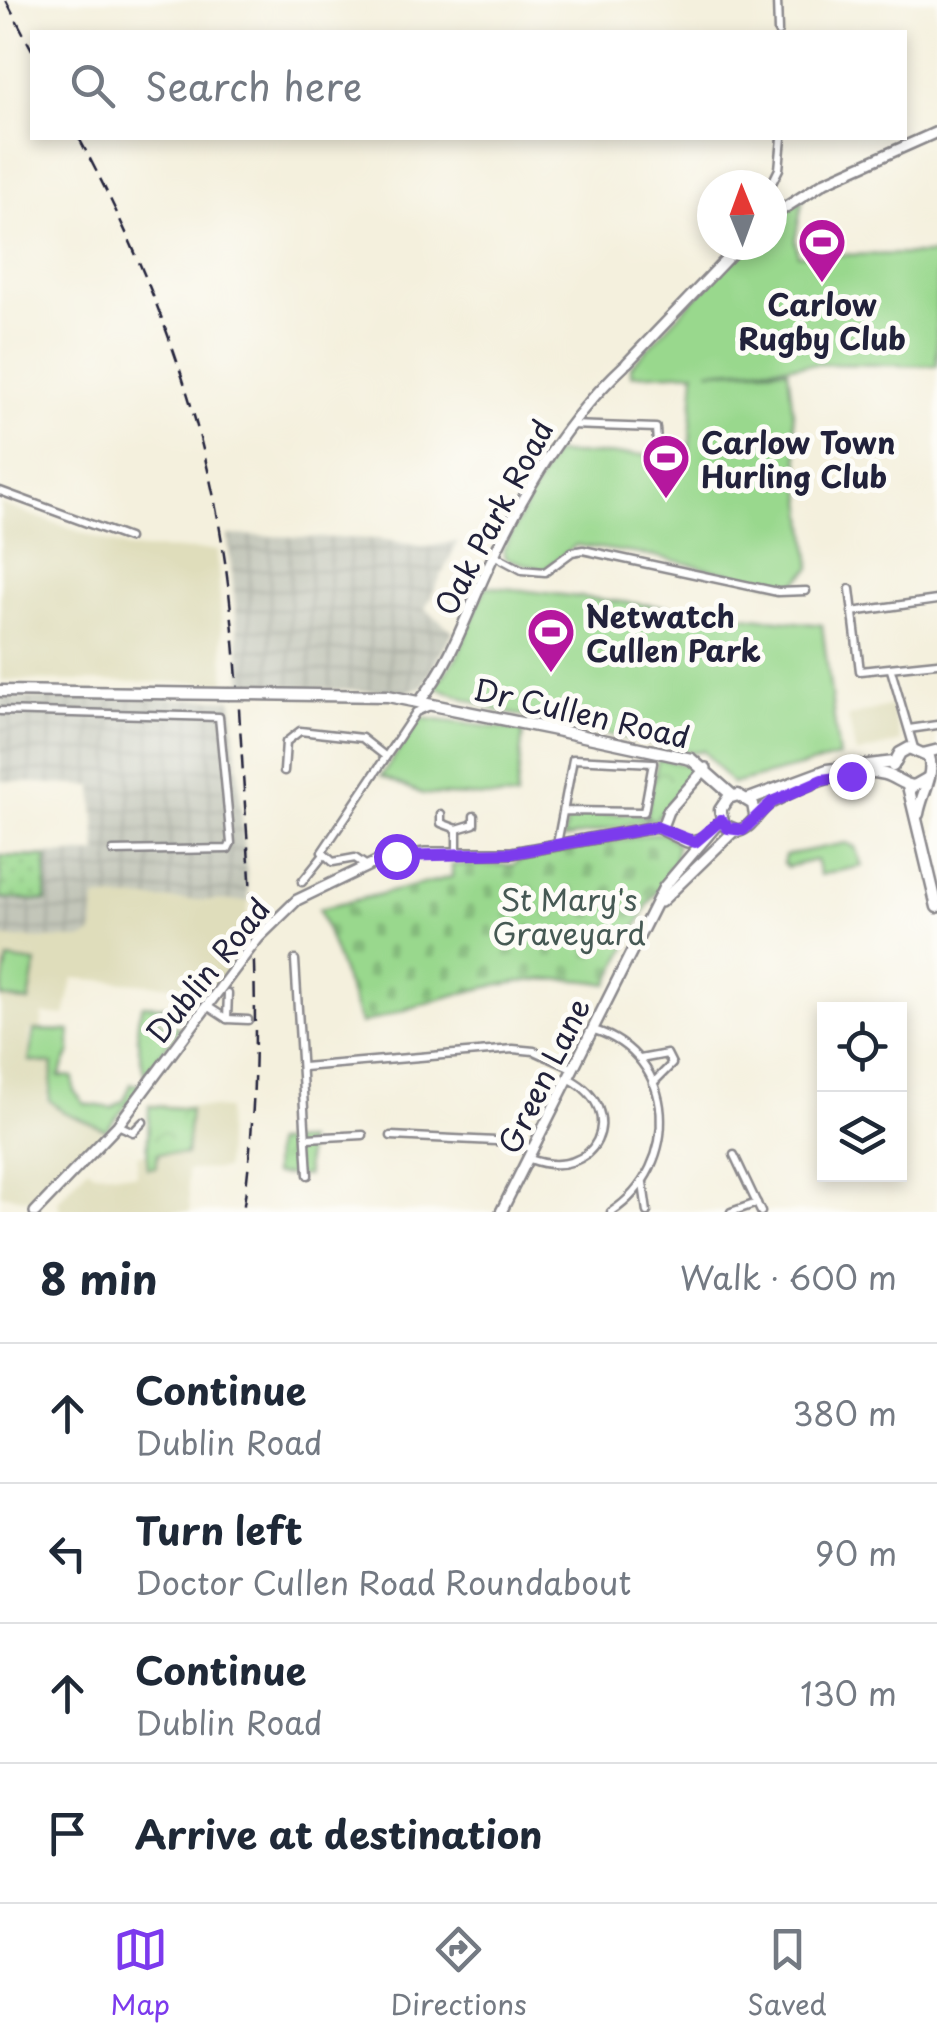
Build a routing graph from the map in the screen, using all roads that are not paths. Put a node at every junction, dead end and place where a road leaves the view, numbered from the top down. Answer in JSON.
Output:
{"nodes":[{"id":1,"x":778,"y":0,"type":"edge"},
{"id":2,"x":778,"y":30,"type":"edge"},
{"id":3,"x":937,"y":132,"type":"edge"},
{"id":4,"x":782,"y":140,"type":"edge"},
{"id":5,"x":778,"y":170,"type":"edge"},
{"id":6,"x":787,"y":206,"type":"edge"},
{"id":7,"x":725,"y":260,"type":"edge"},
{"id":8,"x":569,"y":425,"type":"junction"},
{"id":9,"x":657,"y":444,"type":"dead end"},
{"id":10,"x":0,"y":492,"type":"edge"},
{"id":11,"x":128,"y":538,"type":"dead end"},
{"id":12,"x":494,"y":555,"type":"junction"},
{"id":13,"x":850,"y":590,"type":"dead end"},
{"id":14,"x":806,"y":591,"type":"dead end"},
{"id":15,"x":937,"y":600,"type":"edge"},
{"id":16,"x":852,"y":612,"type":"junction"},
{"id":17,"x":937,"y":663,"type":"edge"},
{"id":18,"x":891,"y":670,"type":"junction"},
{"id":19,"x":0,"y":691,"type":"edge"},
{"id":20,"x":416,"y":705,"type":"junction"},
{"id":21,"x":0,"y":712,"type":"edge"},
{"id":22,"x":937,"y":725,"type":"edge"},
{"id":23,"x":909,"y":729,"type":"junction"},
{"id":24,"x":926,"y":750,"type":"edge"},
{"id":25,"x":386,"y":756,"type":"junction"},
{"id":26,"x":894,"y":762,"type":"junction"},
{"id":27,"x":706,"y":768,"type":"junction"},
{"id":28,"x":932,"y":769,"type":"edge"},
{"id":29,"x":284,"y":771,"type":"dead end"},
{"id":30,"x":715,"y":779,"type":"junction"},
{"id":31,"x":904,"y":784,"type":"junction"},
{"id":32,"x":733,"y":796,"type":"junction"},
{"id":33,"x":749,"y":800,"type":"junction"},
{"id":34,"x":722,"y":805,"type":"junction"},
{"id":35,"x":564,"y":811,"type":"junction"},
{"id":36,"x":441,"y":814,"type":"dead end"},
{"id":37,"x":918,"y":814,"type":"junction"},
{"id":38,"x":755,"y":815,"type":"junction"},
{"id":39,"x":474,"y":816,"type":"dead end"},
{"id":40,"x":721,"y":820,"type":"junction"},
{"id":41,"x":662,"y":827,"type":"junction"},
{"id":42,"x":457,"y":829,"type":"junction"},
{"id":43,"x":734,"y":831,"type":"junction"},
{"id":44,"x":704,"y":838,"type":"junction"},
{"id":45,"x":678,"y":840,"type":"junction"},
{"id":46,"x":557,"y":845,"type":"junction"},
{"id":47,"x":112,"y":850,"type":"dead end"},
{"id":48,"x":696,"y":853,"type":"junction"},
{"id":49,"x":456,"y":854,"type":"junction"},
{"id":50,"x":323,"y":856,"type":"junction"},
{"id":51,"x":364,"y":864,"type":"junction"},
{"id":52,"x":678,"y":870,"type":"junction"},
{"id":53,"x":302,"y":882,"type":"dead end"},
{"id":54,"x":656,"y":906,"type":"junction"},
{"id":55,"x":937,"y":907,"type":"edge"},
{"id":56,"x":295,"y":960,"type":"dead end"},
{"id":57,"x":228,"y":993,"type":"dead end"},
{"id":58,"x":206,"y":1006,"type":"junction"},
{"id":59,"x":227,"y":1019,"type":"junction"},
{"id":60,"x":248,"y":1020,"type":"dead end"},
{"id":61,"x":594,"y":1030,"type":"junction"},
{"id":62,"x":640,"y":1059,"type":"junction"},
{"id":63,"x":303,"y":1068,"type":"junction"},
{"id":64,"x":572,"y":1074,"type":"junction"},
{"id":65,"x":654,"y":1083,"type":"junction"},
{"id":66,"x":143,"y":1122,"type":"dead end"},
{"id":67,"x":118,"y":1125,"type":"junction"},
{"id":68,"x":363,"y":1135,"type":"dead end"},
{"id":69,"x":391,"y":1136,"type":"dead end"},
{"id":70,"x":307,"y":1138,"type":"junction"},
{"id":71,"x":532,"y":1155,"type":"junction"},
{"id":72,"x":734,"y":1155,"type":"dead end"},
{"id":73,"x":308,"y":1175,"type":"dead end"},
{"id":74,"x":643,"y":1182,"type":"junction"},
{"id":75,"x":757,"y":1203,"type":"junction"},
{"id":76,"x":42,"y":1210,"type":"edge"},
{"id":77,"x":502,"y":1212,"type":"edge"},
{"id":78,"x":611,"y":1212,"type":"edge"},
{"id":79,"x":647,"y":1212,"type":"edge"},
{"id":80,"x":731,"y":1212,"type":"edge"},
{"id":81,"x":761,"y":1212,"type":"edge"}],
"edges":[{"from":1,"to":2,"type":"street"},
{"from":3,"to":6,"type":"main road"},
{"from":4,"to":5,"type":"street"},
{"from":7,"to":8,"type":"main road","name":"Oak Park Road"},
{"from":8,"to":9,"type":"street"},
{"from":8,"to":12,"type":"main road","name":"Oak Park Road"},
{"from":10,"to":11,"type":"street"},
{"from":12,"to":14,"type":"street"},
{"from":12,"to":20,"type":"main road","name":"Oak Park Road"},
{"from":13,"to":16,"type":"street"},
{"from":15,"to":16,"type":"street"},
{"from":16,"to":18,"type":"street"},
{"from":17,"to":18,"type":"street"},
{"from":18,"to":23,"type":"street"},
{"from":19,"to":20,"type":"main road","name":"Dr Cullen Road","bridge":true},
{"from":20,"to":25,"type":"street","name":"Oak Park Road"},
{"from":20,"to":27,"type":"main road","name":"Dr Cullen Road"},
{"from":21,"to":47,"type":"street"},
{"from":22,"to":23,"type":"street"},
{"from":23,"to":24,"type":"street"},
{"from":24,"to":26,"type":"main road"},
{"from":24,"to":28,"type":"main road"},
{"from":25,"to":29,"type":"street"},
{"from":25,"to":50,"type":"street","name":"Oak Park Road"},
{"from":26,"to":31,"type":"main road"},
{"from":26,"to":33,"type":"main road"},
{"from":27,"to":30,"type":"main road","name":"Dr Cullen Road"},
{"from":27,"to":41,"type":"main road"},
{"from":28,"to":31,"type":"main road"},
{"from":28,"to":37,"type":"main road"},
{"from":30,"to":32,"type":"main road","name":"Dr Cullen Road"},
{"from":30,"to":34,"type":"main road"},
{"from":31,"to":37,"type":"main road"},
{"from":31,"to":38,"type":"main road"},
{"from":32,"to":33,"type":"main road"},
{"from":32,"to":34,"type":"main road"},
{"from":33,"to":38,"type":"main road"},
{"from":34,"to":40,"type":"main road"},
{"from":35,"to":35,"type":"street"},
{"from":35,"to":46,"type":"street"},
{"from":36,"to":42,"type":"street"},
{"from":37,"to":55,"type":"main road"},
{"from":38,"to":43,"type":"main road"},
{"from":39,"to":42,"type":"street"},
{"from":40,"to":43,"type":"main road"},
{"from":40,"to":44,"type":"main road"},
{"from":41,"to":45,"type":"main road"},
{"from":41,"to":46,"type":"main road","name":"Dublin Road"},
{"from":42,"to":49,"type":"street"},
{"from":43,"to":48,"type":"main road"},
{"from":44,"to":45,"type":"main road"},
{"from":44,"to":48,"type":"main road"},
{"from":45,"to":48,"type":"main road"},
{"from":45,"to":52,"type":"main road"},
{"from":46,"to":49,"type":"main road","name":"Dublin Road"},
{"from":48,"to":52,"type":"main road"},
{"from":48,"to":54,"type":"main road"},
{"from":49,"to":51,"type":"main road","name":"Dublin Road"},
{"from":50,"to":51,"type":"street"},
{"from":50,"to":53,"type":"street","name":"Oak Park Road"},
{"from":51,"to":58,"type":"main road","name":"Dublin Road","bridge":true},
{"from":52,"to":54,"type":"main road"},
{"from":54,"to":61,"type":"main road","name":"Green Lane"},
{"from":56,"to":63,"type":"street"},
{"from":57,"to":59,"type":"street"},
{"from":58,"to":59,"type":"street"},
{"from":58,"to":67,"type":"main road","name":"Dublin Road"},
{"from":59,"to":60,"type":"street"},
{"from":61,"to":62,"type":"street"},
{"from":61,"to":64,"type":"main road","name":"Green Lane"},
{"from":62,"to":65,"type":"street"},
{"from":62,"to":65,"type":"street"},
{"from":63,"to":64,"type":"street"},
{"from":63,"to":70,"type":"street"},
{"from":64,"to":71,"type":"main road","name":"Green Lane"},
{"from":64,"to":71,"type":"street"},
{"from":65,"to":74,"type":"street"},
{"from":66,"to":67,"type":"street"},
{"from":67,"to":76,"type":"main road","name":"Dublin Road"},
{"from":68,"to":70,"type":"street"},
{"from":69,"to":71,"type":"street"},
{"from":70,"to":73,"type":"street"},
{"from":71,"to":77,"type":"main road","name":"Green Lane"},
{"from":72,"to":75,"type":"street"},
{"from":74,"to":78,"type":"street"},
{"from":74,"to":79,"type":"street"},
{"from":75,"to":80,"type":"street"},
{"from":75,"to":81,"type":"street"}]}
